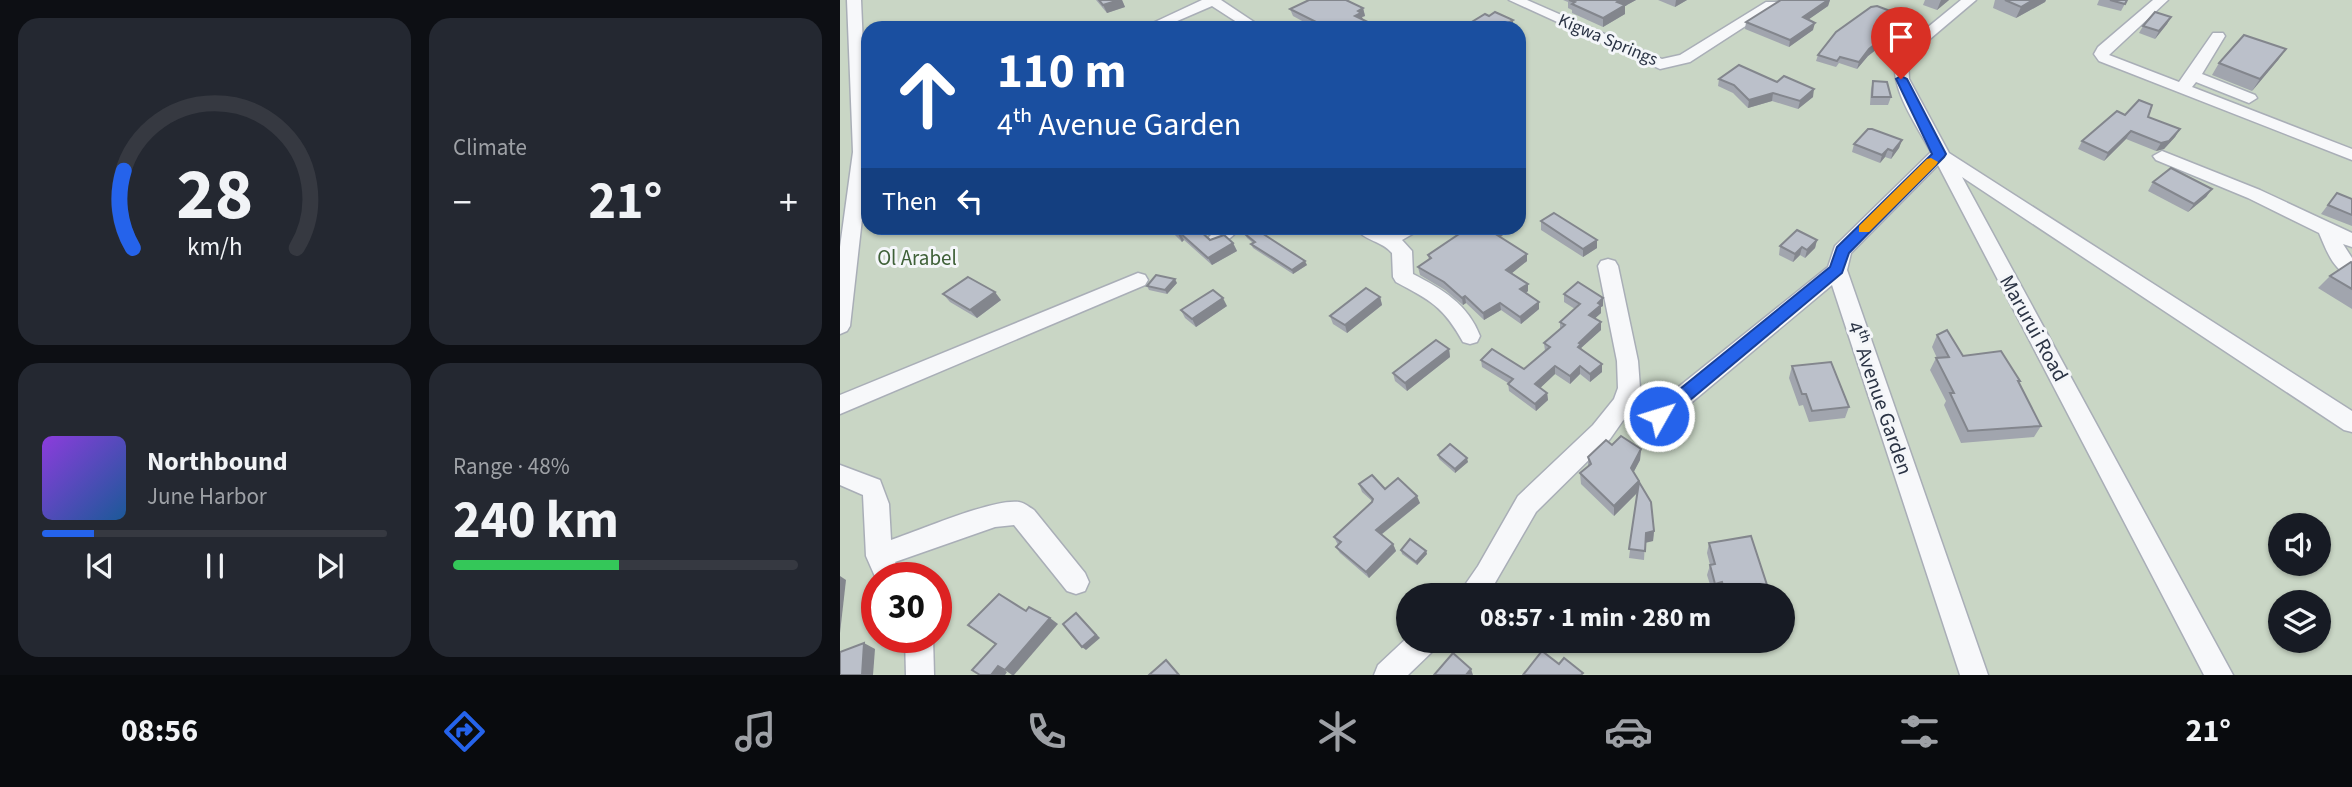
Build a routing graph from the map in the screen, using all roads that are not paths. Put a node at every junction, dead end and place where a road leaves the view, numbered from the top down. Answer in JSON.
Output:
{"nodes":[{"id":1,"x":855,"y":0,"type":"edge"},
{"id":2,"x":1212,"y":0,"type":"edge"},
{"id":3,"x":1516,"y":0,"type":"edge"},
{"id":4,"x":1969,"y":0,"type":"edge"},
{"id":5,"x":2161,"y":0,"type":"edge"},
{"id":6,"x":1771,"y":5,"type":"edge"},
{"id":7,"x":1165,"y":21,"type":"edge"},
{"id":8,"x":1245,"y":21,"type":"edge"},
{"id":9,"x":2218,"y":36,"type":"dead end"},
{"id":10,"x":848,"y":49,"type":"edge"},
{"id":11,"x":2193,"y":76,"type":"junction"},
{"id":12,"x":2181,"y":89,"type":"junction"},
{"id":13,"x":2249,"y":98,"type":"dead end"},
{"id":14,"x":861,"y":135,"type":"edge"},
{"id":15,"x":861,"y":148,"type":"edge"},
{"id":16,"x":840,"y":153,"type":"edge"},
{"id":17,"x":1939,"y":154,"type":"junction"},
{"id":18,"x":2352,"y":155,"type":"edge"},
{"id":19,"x":2162,"y":156,"type":"dead end"},
{"id":20,"x":861,"y":163,"type":"edge"},
{"id":21,"x":2327,"y":229,"type":"junction"},
{"id":22,"x":1375,"y":235,"type":"edge"},
{"id":23,"x":1396,"y":235,"type":"edge"},
{"id":24,"x":1390,"y":238,"type":"junction"},
{"id":25,"x":2352,"y":241,"type":"edge"},
{"id":26,"x":1608,"y":266,"type":"dead end"},
{"id":27,"x":1837,"y":270,"type":"junction"},
{"id":28,"x":2352,"y":270,"type":"edge"},
{"id":29,"x":1138,"y":280,"type":"dead end"},
{"id":30,"x":840,"y":326,"type":"edge"},
{"id":31,"x":1470,"y":337,"type":"dead end"},
{"id":32,"x":840,"y":405,"type":"edge"},
{"id":33,"x":1659,"y":416,"type":"dead end"},
{"id":34,"x":2352,"y":423,"type":"edge"},
{"id":35,"x":840,"y":475,"type":"edge"},
{"id":36,"x":883,"y":562,"type":"edge"},
{"id":37,"x":895,"y":562,"type":"edge"},
{"id":38,"x":1076,"y":582,"type":"dead end"},
{"id":39,"x":1478,"y":583,"type":"edge"},
{"id":40,"x":919,"y":653,"type":"edge"},
{"id":41,"x":1411,"y":653,"type":"edge"},
{"id":42,"x":920,"y":675,"type":"edge"},
{"id":43,"x":1388,"y":675,"type":"edge"},
{"id":44,"x":1974,"y":675,"type":"edge"},
{"id":45,"x":2219,"y":675,"type":"edge"}],
"edges":[{"from":1,"to":10,"type":"street"},
{"from":2,"to":7,"type":"street"},
{"from":2,"to":8,"type":"street"},
{"from":3,"to":6,"type":"street","name":"Kigwa Springs"},
{"from":4,"to":17,"type":"street","name":"Marurui Road"},
{"from":5,"to":12,"type":"street"},
{"from":9,"to":11,"type":"street"},
{"from":10,"to":14,"type":"street"},
{"from":11,"to":12,"type":"street"},
{"from":11,"to":13,"type":"street"},
{"from":12,"to":18,"type":"street"},
{"from":15,"to":16,"type":"street"},
{"from":17,"to":27,"type":"street"},
{"from":17,"to":34,"type":"street"},
{"from":17,"to":45,"type":"street","name":"Marurui Road"},
{"from":19,"to":21,"type":"street"},
{"from":20,"to":30,"type":"street"},
{"from":21,"to":25,"type":"street"},
{"from":21,"to":28,"type":"street"},
{"from":22,"to":24,"type":"street"},
{"from":23,"to":24,"type":"street"},
{"from":24,"to":31,"type":"street"},
{"from":26,"to":39,"type":"street"},
{"from":27,"to":33,"type":"street"},
{"from":27,"to":44,"type":"street","name":"4ᵗʰ Avenue Garden"},
{"from":29,"to":32,"type":"street"},
{"from":35,"to":36,"type":"street"},
{"from":37,"to":38,"type":"street"},
{"from":40,"to":42,"type":"street"},
{"from":41,"to":43,"type":"street"}]}
